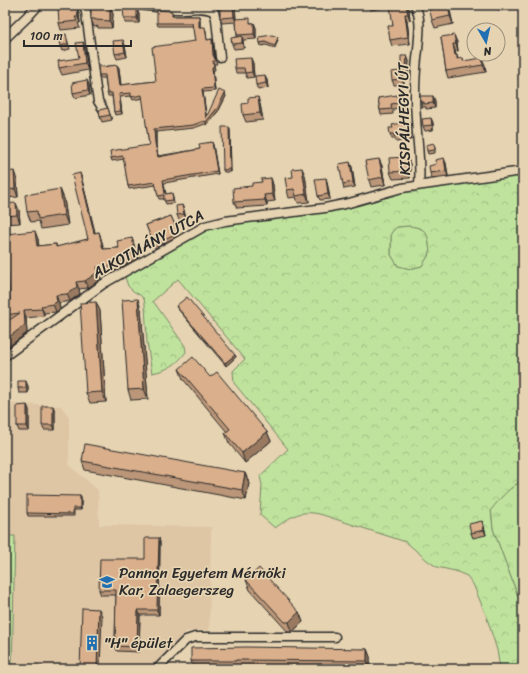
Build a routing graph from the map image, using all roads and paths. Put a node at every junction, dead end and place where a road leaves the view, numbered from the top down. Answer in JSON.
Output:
{"nodes":[{"id":1,"x":38,"y":5,"type":"edge"},
{"id":2,"x":85,"y":5,"type":"edge"},
{"id":3,"x":137,"y":5,"type":"edge"},
{"id":4,"x":415,"y":5,"type":"edge"},
{"id":5,"x":5,"y":38,"type":"edge"},
{"id":6,"x":220,"y":57,"type":"dead end"},
{"id":7,"x":103,"y":109,"type":"edge"},
{"id":8,"x":523,"y":171,"type":"edge"},
{"id":9,"x":419,"y":185,"type":"junction"},
{"id":10,"x":5,"y":356,"type":"edge"},
{"id":11,"x":335,"y":637,"type":"dead end"},
{"id":12,"x":157,"y":669,"type":"edge"}],
"edges":[{"from":1,"to":5,"type":"street"},
{"from":2,"to":7,"type":"street"},
{"from":3,"to":6,"type":"street"},
{"from":4,"to":9,"type":"street","name":"KISPÁLHEGYI ÚT"},
{"from":8,"to":9,"type":"street","name":"ALKOTMÁNY UTCA"},
{"from":9,"to":10,"type":"street","name":"ALKOTMÁNY UTCA"},
{"from":11,"to":12,"type":"street"}]}
